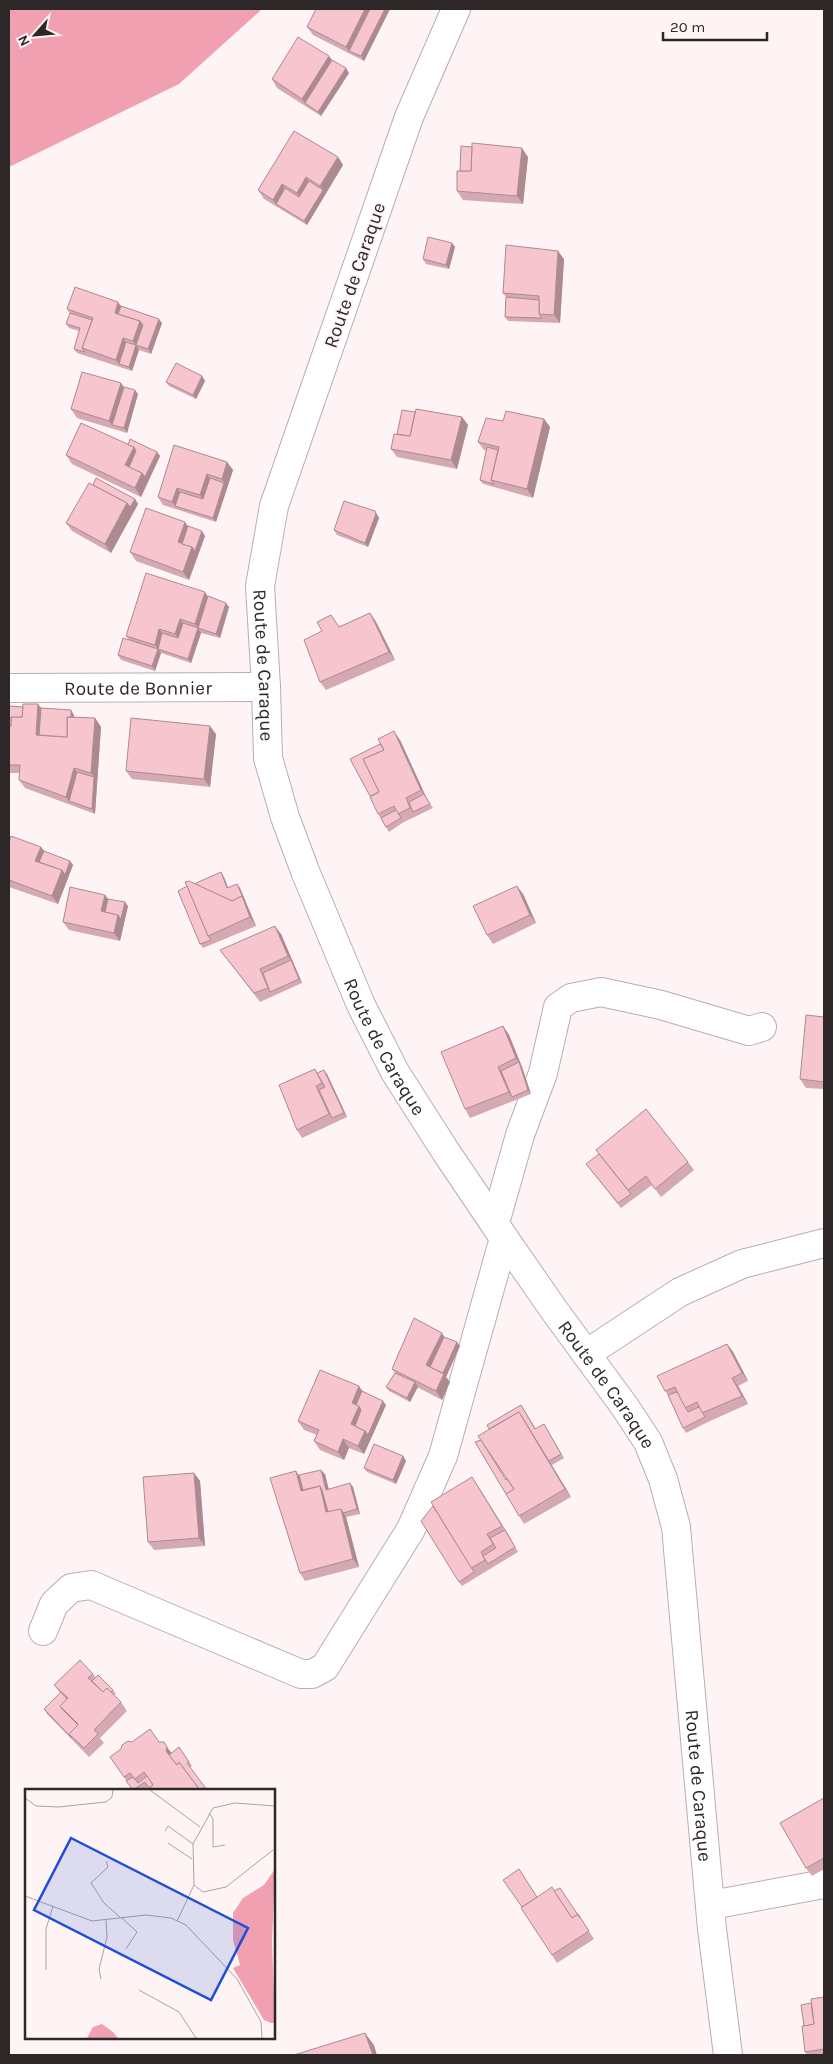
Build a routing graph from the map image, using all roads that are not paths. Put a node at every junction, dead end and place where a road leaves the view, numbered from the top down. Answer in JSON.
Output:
{"nodes":[{"id":1,"x":456,"y":9,"type":"edge"},
{"id":2,"x":9,"y":688,"type":"edge"},
{"id":3,"x":266,"y":688,"type":"junction"},
{"id":4,"x":762,"y":1026,"type":"dead end"},
{"id":5,"x":500,"y":1230,"type":"junction"},
{"id":6,"x":824,"y":1243,"type":"edge"},
{"id":7,"x":586,"y":1354,"type":"junction"},
{"id":8,"x":42,"y":1632,"type":"dead end"},
{"id":9,"x":824,"y":1884,"type":"edge"},
{"id":10,"x":711,"y":1904,"type":"junction"},
{"id":11,"x":728,"y":2055,"type":"edge"}],
"edges":[{"from":1,"to":3,"type":"street","name":"Route de Caraque"},
{"from":2,"to":3,"type":"street","name":"Route de Bonnier"},
{"from":3,"to":5,"type":"street","name":"Route de Caraque"},
{"from":4,"to":5,"type":"street"},
{"from":5,"to":7,"type":"street","name":"Route de Caraque"},
{"from":5,"to":8,"type":"street"},
{"from":6,"to":7,"type":"street"},
{"from":7,"to":10,"type":"street","name":"Route de Caraque"},
{"from":9,"to":10,"type":"street"},
{"from":10,"to":11,"type":"street","name":"Route de Caraque"}]}
